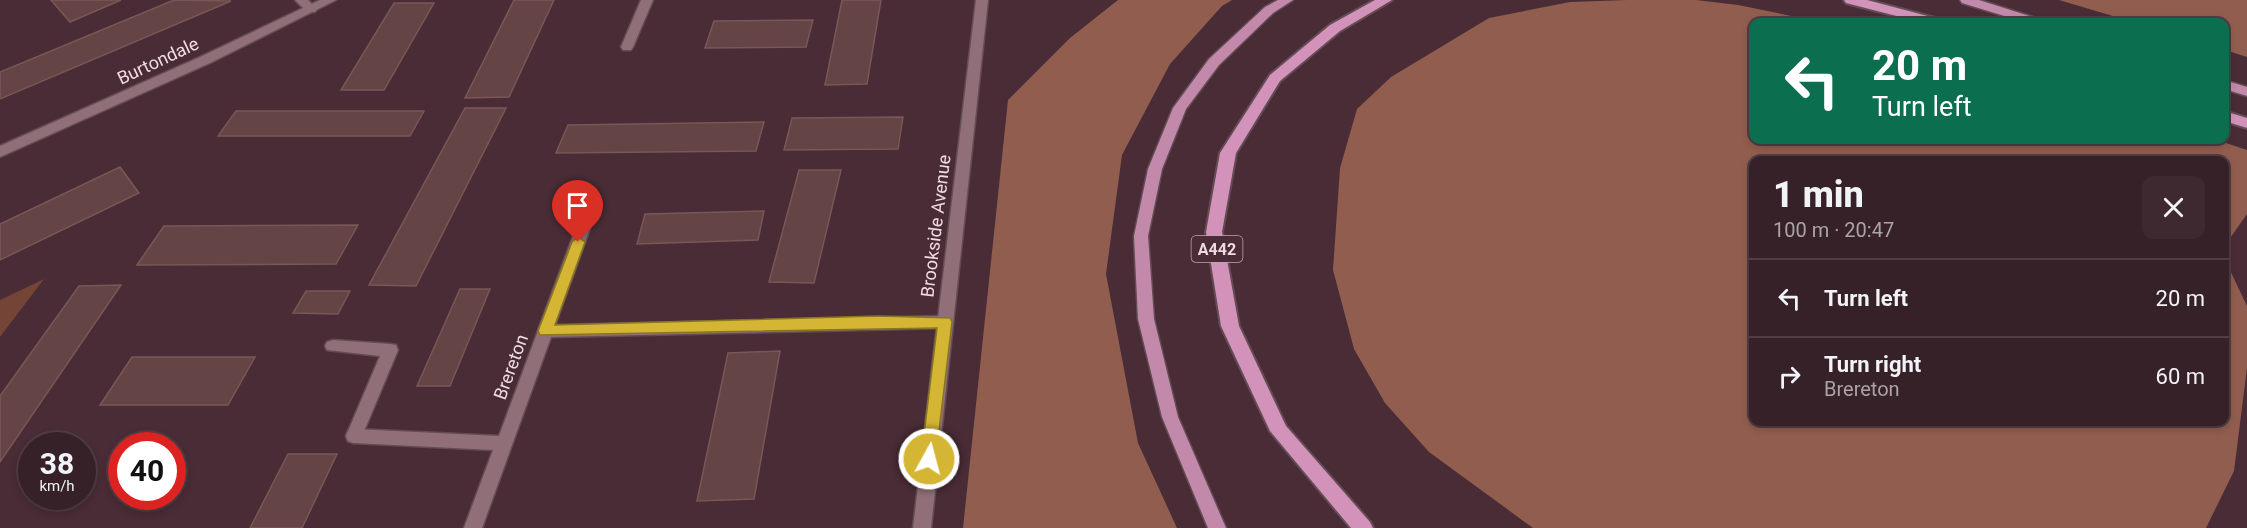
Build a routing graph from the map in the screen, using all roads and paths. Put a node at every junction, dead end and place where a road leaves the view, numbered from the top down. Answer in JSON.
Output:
{"nodes":[{"id":1,"x":330,"y":0,"type":"edge"},
{"id":2,"x":646,"y":0,"type":"edge"},
{"id":3,"x":982,"y":0,"type":"edge"},
{"id":4,"x":1287,"y":0,"type":"edge"},
{"id":5,"x":1385,"y":0,"type":"edge"},
{"id":6,"x":1851,"y":0,"type":"edge"},
{"id":7,"x":1966,"y":0,"type":"edge"},
{"id":8,"x":306,"y":5,"type":"edge"},
{"id":9,"x":1919,"y":18,"type":"edge"},
{"id":10,"x":2022,"y":18,"type":"edge"},
{"id":11,"x":627,"y":47,"type":"dead end"},
{"id":12,"x":2229,"y":86,"type":"edge"},
{"id":13,"x":2247,"y":92,"type":"edge"},
{"id":14,"x":2229,"y":118,"type":"edge"},
{"id":15,"x":2247,"y":123,"type":"edge"},
{"id":16,"x":0,"y":152,"type":"edge"},
{"id":17,"x":586,"y":220,"type":"dead end"},
{"id":18,"x":945,"y":322,"type":"junction"},
{"id":19,"x":545,"y":331,"type":"junction"},
{"id":20,"x":333,"y":346,"type":"dead end"},
{"id":21,"x":504,"y":443,"type":"junction"},
{"id":22,"x":473,"y":528,"type":"edge"},
{"id":23,"x":922,"y":528,"type":"edge"},
{"id":24,"x":1217,"y":528,"type":"edge"},
{"id":25,"x":1363,"y":528,"type":"edge"}],
"edges":[{"from":1,"to":8,"type":"street","name":"Burtondale"},
{"from":2,"to":11,"type":"street"},
{"from":3,"to":18,"type":"street","name":"Brookside Avenue"},
{"from":4,"to":24,"type":"main road"},
{"from":5,"to":25,"type":"highway","number":"A442"},
{"from":6,"to":9,"type":"highway"},
{"from":7,"to":10,"type":"main road"},
{"from":8,"to":16,"type":"street","name":"Burtondale"},
{"from":12,"to":13,"type":"main road"},
{"from":14,"to":15,"type":"highway"},
{"from":17,"to":19,"type":"street","name":"Brereton"},
{"from":18,"to":19,"type":"street"},
{"from":18,"to":23,"type":"street","name":"Brookside Avenue"},
{"from":19,"to":21,"type":"street","name":"Brereton"},
{"from":20,"to":21,"type":"street"},
{"from":21,"to":22,"type":"street","name":"Brereton"}]}
